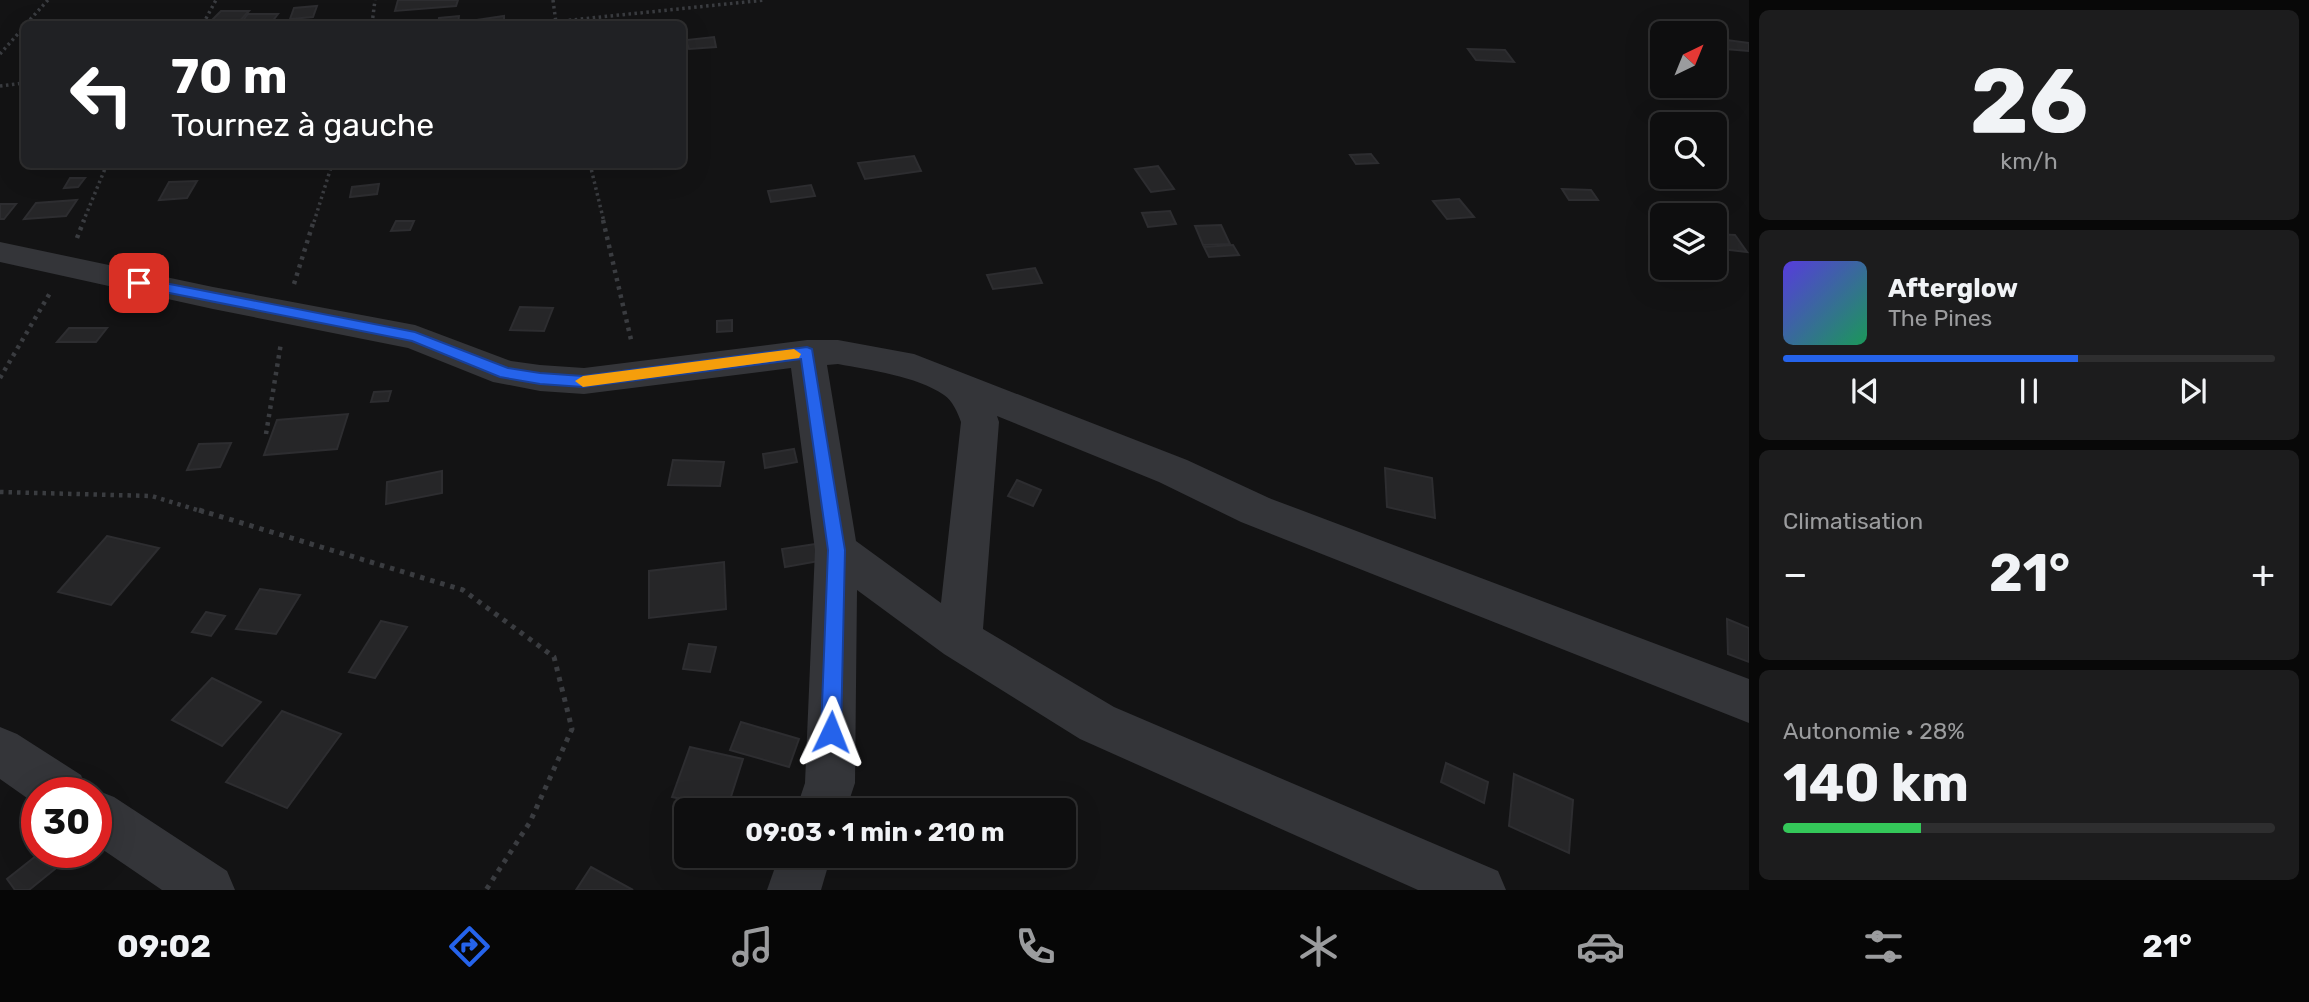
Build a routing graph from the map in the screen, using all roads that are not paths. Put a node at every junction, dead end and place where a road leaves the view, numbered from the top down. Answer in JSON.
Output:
{"nodes":[{"id":1,"x":0,"y":252,"type":"edge"},
{"id":2,"x":807,"y":353,"type":"junction"},
{"id":3,"x":959,"y":387,"type":"junction"},
{"id":4,"x":836,"y":550,"type":"junction"},
{"id":5,"x":960,"y":640,"type":"junction"},
{"id":6,"x":1749,"y":701,"type":"edge"},
{"id":7,"x":0,"y":751,"type":"edge"},
{"id":8,"x":38,"y":777,"type":"edge"},
{"id":9,"x":825,"y":798,"type":"edge"},
{"id":10,"x":112,"y":826,"type":"edge"},
{"id":11,"x":801,"y":868,"type":"edge"},
{"id":12,"x":208,"y":890,"type":"edge"},
{"id":13,"x":794,"y":890,"type":"edge"},
{"id":14,"x":1479,"y":890,"type":"edge"}],
"edges":[{"from":1,"to":2,"type":"street"},
{"from":2,"to":3,"type":"street"},
{"from":2,"to":4,"type":"street"},
{"from":3,"to":5,"type":"street"},
{"from":3,"to":6,"type":"street"},
{"from":4,"to":5,"type":"street"},
{"from":4,"to":9,"type":"street"},
{"from":5,"to":14,"type":"street"},
{"from":7,"to":8,"type":"street"},
{"from":10,"to":12,"type":"street"},
{"from":11,"to":13,"type":"street"}]}
